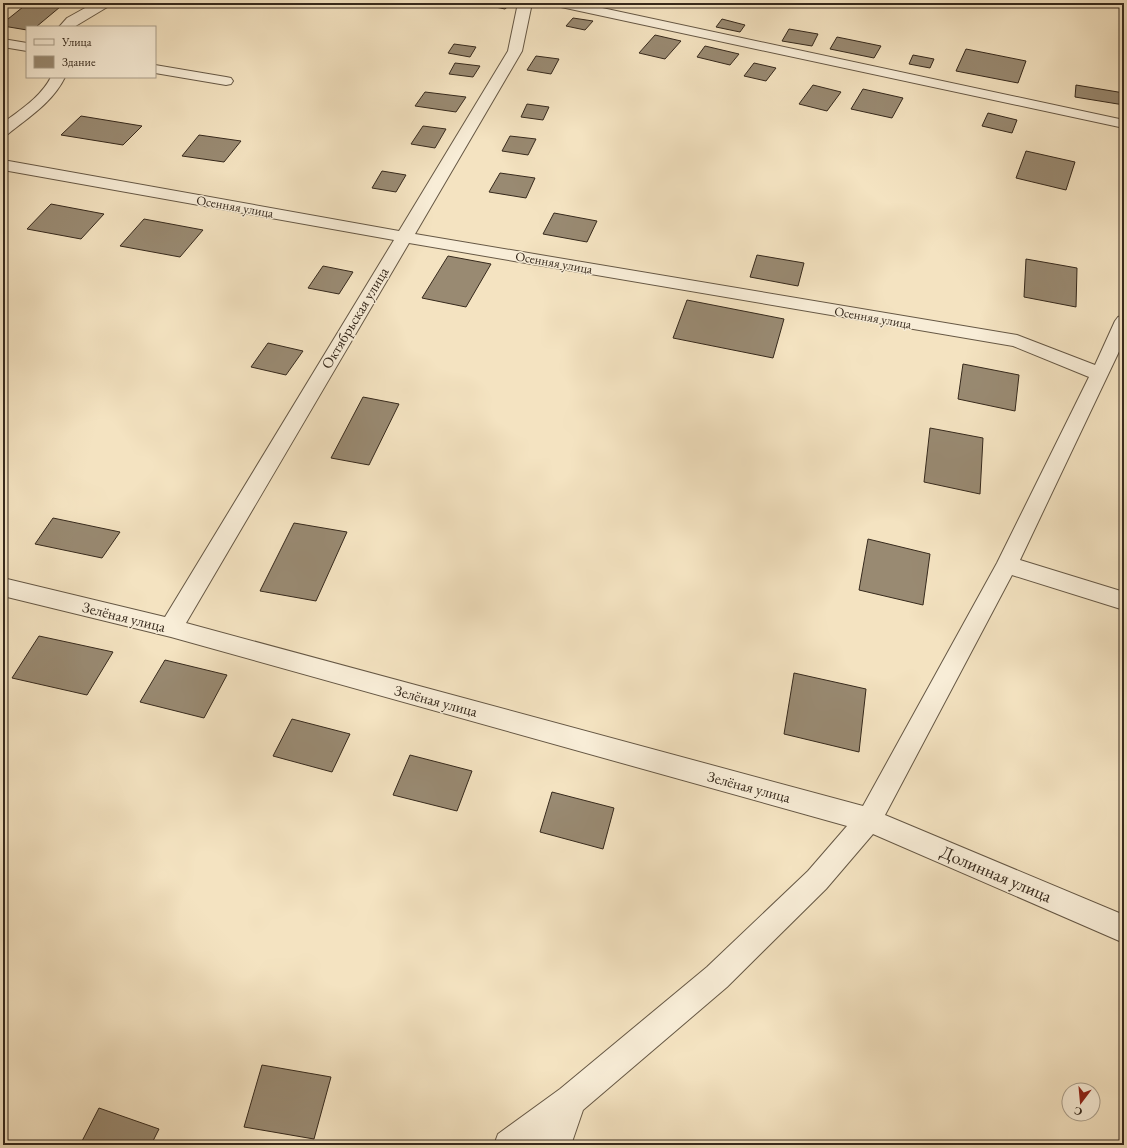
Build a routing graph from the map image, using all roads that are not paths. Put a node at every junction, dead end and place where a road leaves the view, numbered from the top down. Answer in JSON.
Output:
{"nodes":[{"id":1,"x":104,"y":3,"type":"edge"},
{"id":2,"x":525,"y":3,"type":"edge"},
{"id":3,"x":561,"y":3,"type":"edge"},
{"id":4,"x":67,"y":26,"type":"edge"},
{"id":5,"x":3,"y":44,"type":"edge"},
{"id":6,"x":26,"y":47,"type":"edge"},
{"id":7,"x":156,"y":69,"type":"edge"},
{"id":8,"x":58,"y":78,"type":"edge"},
{"id":9,"x":226,"y":81,"type":"dead end"},
{"id":10,"x":1124,"y":124,"type":"edge"},
{"id":11,"x":3,"y":131,"type":"edge"},
{"id":12,"x":3,"y":165,"type":"edge"},
{"id":13,"x":404,"y":237,"type":"junction"},
{"id":14,"x":1124,"y":321,"type":"edge"},
{"id":15,"x":1100,"y":374,"type":"junction"},
{"id":16,"x":1007,"y":565,"type":"junction"},
{"id":17,"x":3,"y":588,"type":"edge"},
{"id":18,"x":1124,"y":601,"type":"edge"},
{"id":19,"x":171,"y":628,"type":"junction"},
{"id":20,"x":869,"y":820,"type":"junction"},
{"id":21,"x":1124,"y":929,"type":"edge"},
{"id":22,"x":571,"y":1100,"type":"junction"},
{"id":23,"x":509,"y":1145,"type":"edge"},
{"id":24,"x":556,"y":1145,"type":"edge"}],
"edges":[{"from":1,"to":4,"type":"street"},
{"from":2,"to":13,"type":"street","name":"Октябрьская улица"},
{"from":3,"to":10,"type":"street"},
{"from":5,"to":6,"type":"street"},
{"from":7,"to":9,"type":"street"},
{"from":8,"to":11,"type":"street"},
{"from":12,"to":13,"type":"street","name":"Осенняя улица"},
{"from":13,"to":15,"type":"street","name":"Осенняя улица"},
{"from":13,"to":19,"type":"street","name":"Октябрьская улица"},
{"from":14,"to":15,"type":"street"},
{"from":15,"to":16,"type":"street"},
{"from":16,"to":18,"type":"street"},
{"from":16,"to":20,"type":"street"},
{"from":17,"to":19,"type":"street","name":"Зелёная улица"},
{"from":19,"to":20,"type":"street","name":"Зелёная улица"},
{"from":20,"to":21,"type":"street","name":"Долинная улица"},
{"from":20,"to":22,"type":"street"},
{"from":22,"to":23,"type":"street"},
{"from":22,"to":24,"type":"street"}]}
